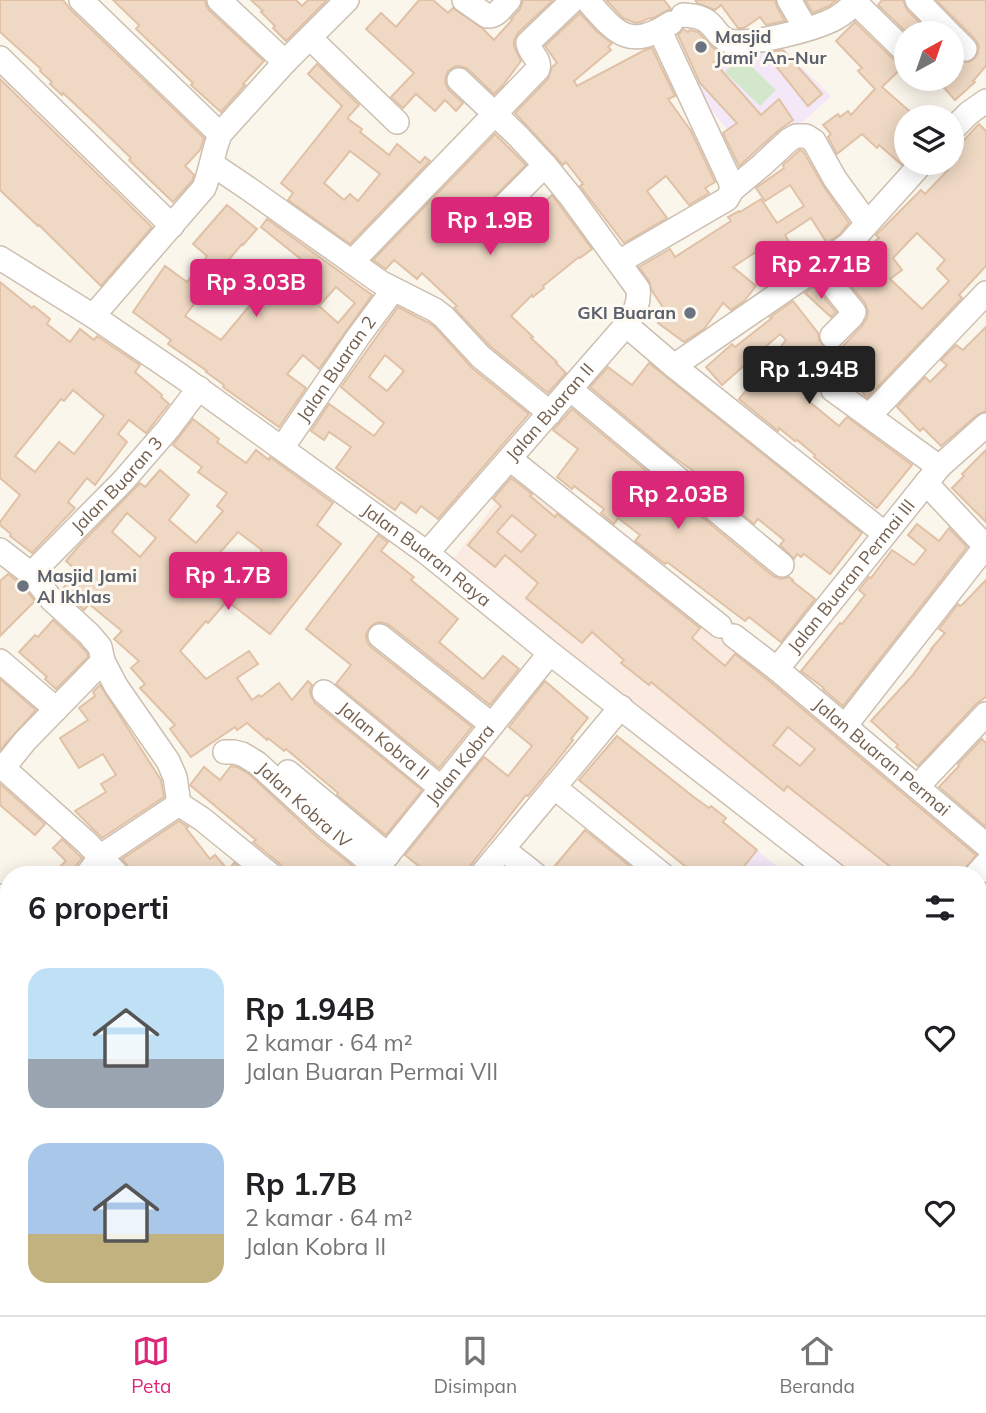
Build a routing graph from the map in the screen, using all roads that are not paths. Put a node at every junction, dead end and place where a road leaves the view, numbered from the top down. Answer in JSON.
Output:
{"nodes":[{"id":1,"x":81,"y":0,"type":"edge"},
{"id":2,"x":219,"y":0,"type":"edge"},
{"id":3,"x":348,"y":0,"type":"edge"},
{"id":4,"x":464,"y":0,"type":"edge"},
{"id":5,"x":509,"y":0,"type":"edge"},
{"id":6,"x":573,"y":0,"type":"edge"},
{"id":7,"x":587,"y":0,"type":"edge"},
{"id":8,"x":789,"y":0,"type":"edge"},
{"id":9,"x":917,"y":0,"type":"edge"},
{"id":10,"x":856,"y":1,"type":"edge"},
{"id":11,"x":677,"y":8,"type":"edge"},
{"id":12,"x":937,"y":21,"type":"edge"},
{"id":13,"x":806,"y":29,"type":"junction"},
{"id":14,"x":660,"y":31,"type":"junction"},
{"id":15,"x":310,"y":38,"type":"junction"},
{"id":16,"x":894,"y":40,"type":"edge"},
{"id":17,"x":0,"y":58,"type":"edge"},
{"id":18,"x":285,"y":62,"type":"junction"},
{"id":19,"x":459,"y":80,"type":"dead end"},
{"id":20,"x":986,"y":101,"type":"edge"},
{"id":21,"x":495,"y":113,"type":"junction"},
{"id":22,"x":964,"y":118,"type":"edge"},
{"id":23,"x":397,"y":122,"type":"dead end"},
{"id":24,"x":220,"y":135,"type":"junction"},
{"id":25,"x":212,"y":164,"type":"junction"},
{"id":26,"x":545,"y":165,"type":"junction"},
{"id":27,"x":911,"y":175,"type":"edge"},
{"id":28,"x":732,"y":190,"type":"junction"},
{"id":29,"x":502,"y":208,"type":"dead end"},
{"id":30,"x":867,"y":223,"type":"junction"},
{"id":31,"x":172,"y":226,"type":"junction"},
{"id":32,"x":0,"y":258,"type":"edge"},
{"id":33,"x":352,"y":262,"type":"junction"},
{"id":34,"x":619,"y":262,"type":"junction"},
{"id":35,"x":818,"y":267,"type":"junction"},
{"id":36,"x":393,"y":290,"type":"junction"},
{"id":37,"x":986,"y":293,"type":"edge"},
{"id":38,"x":93,"y":316,"type":"junction"},
{"id":39,"x":626,"y":325,"type":"junction"},
{"id":40,"x":832,"y":336,"type":"dead end"},
{"id":41,"x":674,"y":366,"type":"junction"},
{"id":42,"x":199,"y":388,"type":"junction"},
{"id":43,"x":570,"y":389,"type":"junction"},
{"id":44,"x":833,"y":390,"type":"dead end"},
{"id":45,"x":550,"y":413,"type":"junction"},
{"id":46,"x":869,"y":416,"type":"junction"},
{"id":47,"x":986,"y":425,"type":"edge"},
{"id":48,"x":282,"y":448,"type":"junction"},
{"id":49,"x":510,"y":459,"type":"junction"},
{"id":50,"x":928,"y":473,"type":"junction"},
{"id":51,"x":876,"y":526,"type":"junction"},
{"id":52,"x":859,"y":547,"type":"dead end"},
{"id":53,"x":986,"y":547,"type":"edge"},
{"id":54,"x":0,"y":550,"type":"edge"},
{"id":55,"x":427,"y":553,"type":"junction"},
{"id":56,"x":782,"y":565,"type":"dead end"},
{"id":57,"x":31,"y":575,"type":"junction"},
{"id":58,"x":380,"y":636,"type":"dead end"},
{"id":59,"x":550,"y":653,"type":"junction"},
{"id":60,"x":103,"y":661,"type":"junction"},
{"id":61,"x":0,"y":662,"type":"edge"},
{"id":62,"x":777,"y":669,"type":"junction"},
{"id":63,"x":324,"y":692,"type":"dead end"},
{"id":64,"x":621,"y":707,"type":"junction"},
{"id":65,"x":56,"y":709,"type":"junction"},
{"id":66,"x":986,"y":713,"type":"edge"},
{"id":67,"x":492,"y":725,"type":"junction"},
{"id":68,"x":845,"y":726,"type":"junction"},
{"id":69,"x":254,"y":743,"type":"dead end"},
{"id":70,"x":225,"y":752,"type":"dead end"},
{"id":71,"x":2,"y":766,"type":"edge"},
{"id":72,"x":554,"y":787,"type":"junction"},
{"id":73,"x":917,"y":787,"type":"junction"},
{"id":74,"x":441,"y":788,"type":"junction"},
{"id":75,"x":179,"y":804,"type":"junction"},
{"id":76,"x":986,"y":845,"type":"edge"},
{"id":77,"x":503,"y":849,"type":"junction"},
{"id":78,"x":101,"y":856,"type":"junction"},
{"id":79,"x":94,"y":866,"type":"edge"},
{"id":80,"x":110,"y":866,"type":"edge"},
{"id":81,"x":260,"y":866,"type":"edge"},
{"id":82,"x":384,"y":866,"type":"edge"},
{"id":83,"x":489,"y":866,"type":"edge"},
{"id":84,"x":525,"y":866,"type":"edge"},
{"id":85,"x":652,"y":866,"type":"edge"},
{"id":86,"x":823,"y":866,"type":"edge"}],
"edges":[{"from":1,"to":24,"type":"street"},
{"from":2,"to":18,"type":"street"},
{"from":3,"to":15,"type":"street"},
{"from":4,"to":5,"type":"street"},
{"from":6,"to":21,"type":"street"},
{"from":7,"to":14,"type":"street"},
{"from":8,"to":13,"type":"street"},
{"from":9,"to":12,"type":"street"},
{"from":10,"to":13,"type":"street"},
{"from":10,"to":16,"type":"street"},
{"from":11,"to":13,"type":"street"},
{"from":11,"to":14,"type":"street"},
{"from":14,"to":28,"type":"street"},
{"from":15,"to":18,"type":"street"},
{"from":15,"to":23,"type":"street"},
{"from":17,"to":31,"type":"street"},
{"from":18,"to":24,"type":"street"},
{"from":19,"to":21,"type":"street","name":"Jalan Buaran II"},
{"from":20,"to":22,"type":"street"},
{"from":21,"to":26,"type":"street","name":"Jalan Buaran II"},
{"from":21,"to":33,"type":"street"},
{"from":24,"to":25,"type":"street"},
{"from":25,"to":31,"type":"street"},
{"from":25,"to":33,"type":"street"},
{"from":26,"to":29,"type":"street"},
{"from":26,"to":34,"type":"street","name":"Jalan Buaran II"},
{"from":27,"to":30,"type":"street"},
{"from":28,"to":30,"type":"street"},
{"from":28,"to":34,"type":"street"},
{"from":30,"to":35,"type":"street"},
{"from":31,"to":38,"type":"street"},
{"from":32,"to":38,"type":"street","name":"Jalan Buaran Raya"},
{"from":33,"to":36,"type":"street"},
{"from":34,"to":39,"type":"street","name":"Jalan Buaran II"},
{"from":35,"to":40,"type":"street"},
{"from":35,"to":41,"type":"street"},
{"from":36,"to":45,"type":"street"},
{"from":36,"to":48,"type":"street","name":"Jalan Buaran 2"},
{"from":37,"to":46,"type":"street"},
{"from":38,"to":42,"type":"street","name":"Jalan Buaran Raya"},
{"from":39,"to":41,"type":"street"},
{"from":39,"to":43,"type":"street","name":"Jalan Buaran II"},
{"from":41,"to":51,"type":"street"},
{"from":42,"to":48,"type":"street","name":"Jalan Buaran Raya"},
{"from":42,"to":57,"type":"street","name":"Jalan Buaran 3"},
{"from":43,"to":45,"type":"street","name":"Jalan Buaran II"},
{"from":43,"to":56,"type":"street"},
{"from":44,"to":46,"type":"street"},
{"from":45,"to":49,"type":"street","name":"Jalan Buaran II"},
{"from":46,"to":50,"type":"street"},
{"from":47,"to":50,"type":"street"},
{"from":48,"to":55,"type":"street","name":"Jalan Buaran Raya"},
{"from":49,"to":55,"type":"street","name":"Jalan Buaran II"},
{"from":49,"to":62,"type":"street","name":"Jalan Buaran Permai"},
{"from":50,"to":51,"type":"street"},
{"from":50,"to":53,"type":"street"},
{"from":50,"to":62,"type":"street","name":"Jalan Buaran Permai III"},
{"from":51,"to":52,"type":"street"},
{"from":53,"to":68,"type":"street"},
{"from":54,"to":57,"type":"street"},
{"from":55,"to":59,"type":"street","name":"Jalan Buaran Raya"},
{"from":57,"to":60,"type":"street"},
{"from":58,"to":67,"type":"street"},
{"from":59,"to":64,"type":"street","name":"Jalan Buaran Raya"},
{"from":59,"to":67,"type":"street","name":"Jalan Kobra"},
{"from":60,"to":65,"type":"street"},
{"from":60,"to":75,"type":"street"},
{"from":61,"to":65,"type":"street"},
{"from":62,"to":68,"type":"street","name":"Jalan Buaran Permai"},
{"from":63,"to":74,"type":"street","name":"Jalan Kobra II"},
{"from":64,"to":72,"type":"street"},
{"from":64,"to":86,"type":"street","name":"Jalan Buaran Raya"},
{"from":65,"to":71,"type":"street"},
{"from":66,"to":73,"type":"street"},
{"from":67,"to":74,"type":"street","name":"Jalan Kobra"},
{"from":68,"to":73,"type":"street","name":"Jalan Buaran Permai"},
{"from":69,"to":82,"type":"street"},
{"from":70,"to":82,"type":"street","name":"Jalan Kobra IV"},
{"from":71,"to":78,"type":"street"},
{"from":72,"to":77,"type":"street"},
{"from":72,"to":85,"type":"street"},
{"from":73,"to":76,"type":"street","name":"Jalan Buaran Permai"},
{"from":74,"to":82,"type":"street","name":"Jalan Kobra"},
{"from":75,"to":78,"type":"street"},
{"from":75,"to":81,"type":"street"},
{"from":77,"to":83,"type":"street"},
{"from":77,"to":84,"type":"street"},
{"from":78,"to":79,"type":"street"},
{"from":78,"to":80,"type":"street"}]}
